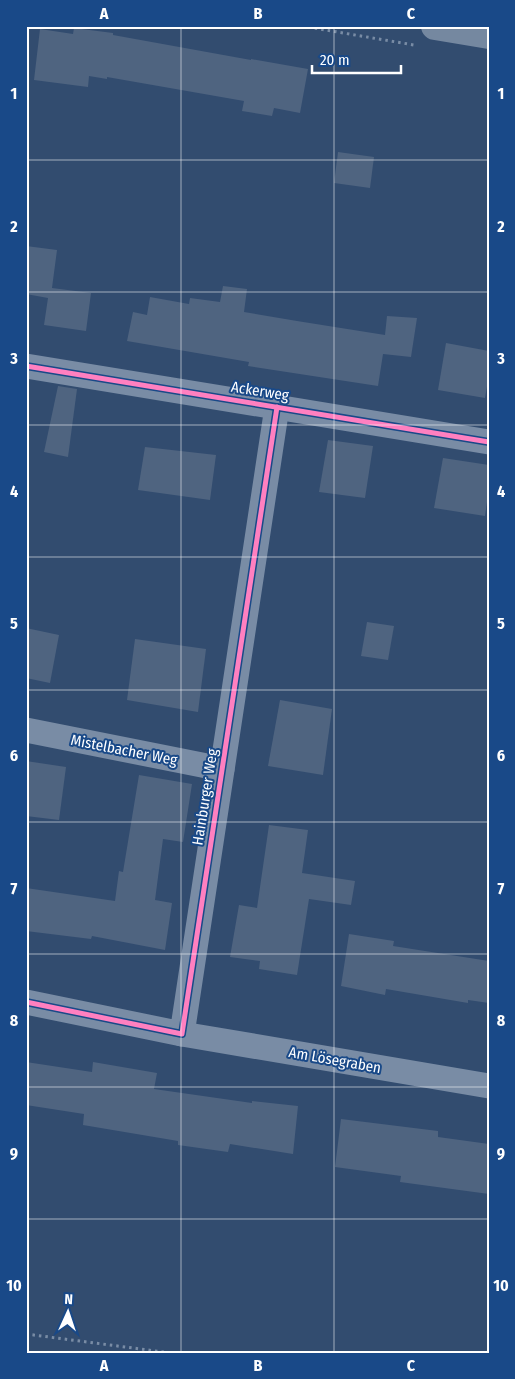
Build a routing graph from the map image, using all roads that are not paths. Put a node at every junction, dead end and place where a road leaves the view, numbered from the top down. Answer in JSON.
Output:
{"nodes":[{"id":1,"x":489,"y":35,"type":"edge"},
{"id":2,"x":428,"y":36,"type":"edge"},
{"id":3,"x":26,"y":366,"type":"edge"},
{"id":4,"x":277,"y":407,"type":"junction"},
{"id":5,"x":489,"y":442,"type":"edge"},
{"id":6,"x":26,"y":730,"type":"edge"},
{"id":7,"x":222,"y":769,"type":"junction"},
{"id":8,"x":26,"y":1002,"type":"edge"},
{"id":9,"x":182,"y":1034,"type":"junction"},
{"id":10,"x":489,"y":1086,"type":"edge"}],
"edges":[{"from":1,"to":2,"type":"main road"},
{"from":3,"to":4,"type":"street","name":"Ackerweg"},
{"from":4,"to":5,"type":"street","name":"Ackerweg"},
{"from":4,"to":7,"type":"street","name":"Hainburger Weg"},
{"from":6,"to":7,"type":"street","name":"Mistelbacher Weg"},
{"from":7,"to":9,"type":"street","name":"Hainburger Weg"},
{"from":8,"to":9,"type":"street"},
{"from":9,"to":10,"type":"street","name":"Am Lösegraben"}]}
